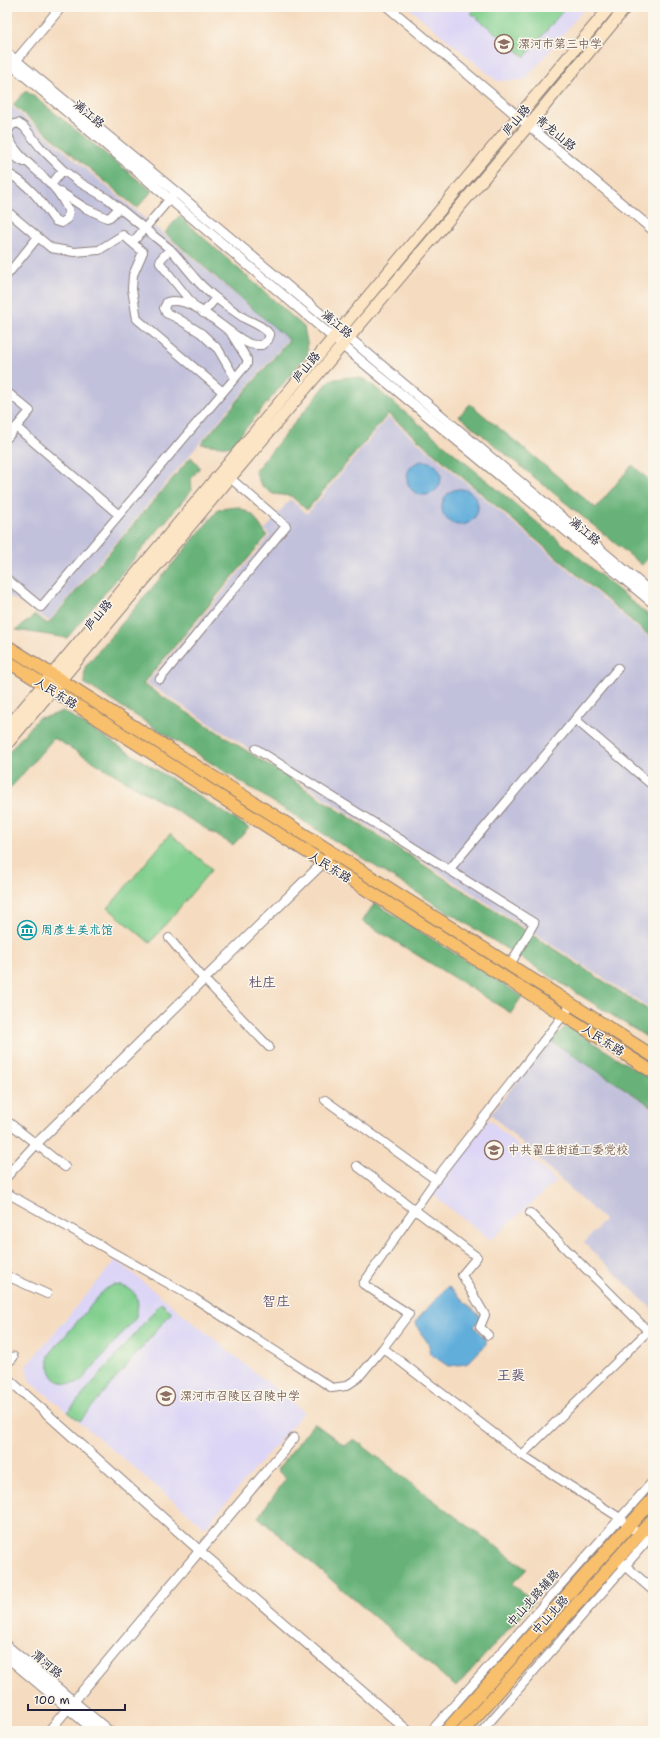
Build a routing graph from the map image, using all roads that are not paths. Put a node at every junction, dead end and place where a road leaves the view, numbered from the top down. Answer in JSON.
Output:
{"nodes":[{"id":1,"x":53,"y":7,"type":"edge"},
{"id":2,"x":61,"y":7,"type":"edge"},
{"id":3,"x":388,"y":7,"type":"edge"},
{"id":4,"x":610,"y":7,"type":"edge"},
{"id":5,"x":626,"y":7,"type":"edge"},
{"id":6,"x":10,"y":59,"type":"edge"},
{"id":7,"x":518,"y":117,"type":"junction"},
{"id":8,"x":528,"y":126,"type":"junction"},
{"id":9,"x":11,"y":151,"type":"edge"},
{"id":10,"x":63,"y":170,"type":"junction"},
{"id":11,"x":7,"y":173,"type":"edge"},
{"id":12,"x":53,"y":187,"type":"junction"},
{"id":13,"x":173,"y":196,"type":"junction"},
{"id":14,"x":74,"y":201,"type":"junction"},
{"id":15,"x":119,"y":208,"type":"junction"},
{"id":16,"x":68,"y":209,"type":"junction"},
{"id":17,"x":7,"y":211,"type":"edge"},
{"id":18,"x":145,"y":229,"type":"junction"},
{"id":19,"x":653,"y":230,"type":"edge"},
{"id":20,"x":38,"y":237,"type":"junction"},
{"id":21,"x":133,"y":242,"type":"junction"},
{"id":22,"x":170,"y":249,"type":"junction"},
{"id":23,"x":7,"y":275,"type":"edge"},
{"id":24,"x":184,"y":293,"type":"junction"},
{"id":25,"x":216,"y":298,"type":"junction"},
{"id":26,"x":177,"y":300,"type":"junction"},
{"id":27,"x":196,"y":308,"type":"junction"},
{"id":28,"x":203,"y":313,"type":"junction"},
{"id":29,"x":336,"y":334,"type":"junction"},
{"id":30,"x":345,"y":341,"type":"junction"},
{"id":31,"x":242,"y":344,"type":"junction"},
{"id":32,"x":236,"y":378,"type":"junction"},
{"id":33,"x":7,"y":392,"type":"edge"},
{"id":34,"x":223,"y":392,"type":"junction"},
{"id":35,"x":16,"y":427,"type":"junction"},
{"id":36,"x":7,"y":438,"type":"edge"},
{"id":37,"x":226,"y":474,"type":"junction"},
{"id":38,"x":119,"y":515,"type":"junction"},
{"id":39,"x":7,"y":579,"type":"edge"},
{"id":40,"x":653,"y":594,"type":"edge"},
{"id":41,"x":653,"y":603,"type":"edge"},
{"id":42,"x":7,"y":646,"type":"edge"},
{"id":43,"x":7,"y":661,"type":"edge"},
{"id":44,"x":618,"y":668,"type":"dead end"},
{"id":45,"x":56,"y":677,"type":"junction"},
{"id":46,"x":160,"y":679,"type":"dead end"},
{"id":47,"x":48,"y":687,"type":"junction"},
{"id":48,"x":575,"y":719,"type":"junction"},
{"id":49,"x":7,"y":728,"type":"edge"},
{"id":50,"x":7,"y":744,"type":"edge"},
{"id":51,"x":256,"y":749,"type":"dead end"},
{"id":52,"x":653,"y":786,"type":"edge"},
{"id":53,"x":332,"y":852,"type":"junction"},
{"id":54,"x":324,"y":864,"type":"junction"},
{"id":55,"x":449,"y":870,"type":"junction"},
{"id":56,"x":169,"y":938,"type":"dead end"},
{"id":57,"x":510,"y":965,"type":"junction"},
{"id":58,"x":204,"y":979,"type":"junction"},
{"id":59,"x":572,"y":1004,"type":"junction"},
{"id":60,"x":564,"y":1015,"type":"junction"},
{"id":61,"x":269,"y":1047,"type":"dead end"},
{"id":62,"x":653,"y":1056,"type":"edge"},
{"id":63,"x":653,"y":1072,"type":"edge"},
{"id":64,"x":325,"y":1100,"type":"dead end"},
{"id":65,"x":7,"y":1121,"type":"edge"},
{"id":66,"x":36,"y":1144,"type":"junction"},
{"id":67,"x":65,"y":1166,"type":"dead end"},
{"id":68,"x":358,"y":1166,"type":"dead end"},
{"id":69,"x":7,"y":1176,"type":"edge"},
{"id":70,"x":436,"y":1180,"type":"junction"},
{"id":71,"x":7,"y":1193,"type":"edge"},
{"id":72,"x":416,"y":1208,"type":"junction"},
{"id":73,"x":530,"y":1213,"type":"dead end"},
{"id":74,"x":7,"y":1276,"type":"edge"},
{"id":75,"x":47,"y":1294,"type":"dead end"},
{"id":76,"x":650,"y":1334,"type":"edge"},
{"id":77,"x":488,"y":1335,"type":"dead end"},
{"id":78,"x":383,"y":1348,"type":"junction"},
{"id":79,"x":7,"y":1378,"type":"edge"},
{"id":80,"x":294,"y":1438,"type":"dead end"},
{"id":81,"x":522,"y":1455,"type":"junction"},
{"id":82,"x":653,"y":1481,"type":"edge"},
{"id":83,"x":653,"y":1499,"type":"edge"},
{"id":84,"x":653,"y":1519,"type":"edge"},
{"id":85,"x":625,"y":1522,"type":"junction"},
{"id":86,"x":653,"y":1534,"type":"edge"},
{"id":87,"x":643,"y":1538,"type":"junction"},
{"id":88,"x":200,"y":1551,"type":"junction"},
{"id":89,"x":621,"y":1563,"type":"junction"},
{"id":90,"x":653,"y":1590,"type":"edge"},
{"id":91,"x":7,"y":1646,"type":"edge"},
{"id":92,"x":7,"y":1657,"type":"edge"},
{"id":93,"x":71,"y":1705,"type":"junction"},
{"id":94,"x":49,"y":1731,"type":"edge"},
{"id":95,"x":95,"y":1731,"type":"edge"},
{"id":96,"x":109,"y":1731,"type":"edge"},
{"id":97,"x":408,"y":1731,"type":"edge"},
{"id":98,"x":431,"y":1731,"type":"edge"},
{"id":99,"x":446,"y":1731,"type":"edge"},
{"id":100,"x":463,"y":1731,"type":"edge"},
{"id":101,"x":482,"y":1731,"type":"edge"}],
"edges":[{"from":1,"to":6,"type":"street"},
{"from":2,"to":6,"type":"street"},
{"from":3,"to":7,"type":"street","name":"青龙山路"},
{"from":4,"to":7,"type":"main road","name":"庐山路"},
{"from":5,"to":8,"type":"main road","name":"庐山路"},
{"from":6,"to":13,"type":"street","name":"漓江路"},
{"from":7,"to":8,"type":"street","name":"青龙山路"},
{"from":7,"to":29,"type":"main road","name":"庐山路"},
{"from":8,"to":19,"type":"street","name":"青龙山路"},
{"from":8,"to":30,"type":"main road","name":"庐山路"},
{"from":9,"to":10,"type":"street"},
{"from":9,"to":12,"type":"street"},
{"from":10,"to":12,"type":"street"},
{"from":10,"to":15,"type":"street"},
{"from":11,"to":16,"type":"street"},
{"from":12,"to":14,"type":"street"},
{"from":12,"to":16,"type":"street"},
{"from":13,"to":18,"type":"street"},
{"from":13,"to":29,"type":"street","name":"漓江路"},
{"from":14,"to":15,"type":"street"},
{"from":14,"to":16,"type":"street"},
{"from":15,"to":18,"type":"street"},
{"from":17,"to":20,"type":"street"},
{"from":18,"to":21,"type":"street"},
{"from":18,"to":22,"type":"street"},
{"from":20,"to":21,"type":"street"},
{"from":20,"to":23,"type":"street"},
{"from":21,"to":34,"type":"street"},
{"from":22,"to":24,"type":"street"},
{"from":22,"to":25,"type":"street"},
{"from":24,"to":26,"type":"street"},
{"from":24,"to":27,"type":"street"},
{"from":25,"to":28,"type":"street"},
{"from":25,"to":31,"type":"street"},
{"from":26,"to":27,"type":"street"},
{"from":26,"to":32,"type":"street"},
{"from":27,"to":28,"type":"street"},
{"from":28,"to":31,"type":"street"},
{"from":29,"to":30,"type":"street","name":"漓江路"},
{"from":29,"to":37,"type":"main road","name":"庐山路"},
{"from":30,"to":37,"type":"main road","name":"庐山路"},
{"from":30,"to":40,"type":"street","name":"漓江路"},
{"from":30,"to":41,"type":"street","name":"漓江路"},
{"from":31,"to":32,"type":"street"},
{"from":32,"to":34,"type":"street"},
{"from":33,"to":35,"type":"street"},
{"from":34,"to":38,"type":"street"},
{"from":35,"to":36,"type":"street"},
{"from":35,"to":38,"type":"street"},
{"from":37,"to":45,"type":"main road","name":"庐山路"},
{"from":37,"to":46,"type":"street"},
{"from":38,"to":39,"type":"street"},
{"from":42,"to":45,"type":"main road","name":"人民东路"},
{"from":43,"to":47,"type":"main road","name":"人民东路"},
{"from":44,"to":48,"type":"street"},
{"from":45,"to":47,"type":"main road","name":"庐山路"},
{"from":45,"to":53,"type":"main road","name":"人民东路"},
{"from":47,"to":49,"type":"main road","name":"庐山路"},
{"from":47,"to":50,"type":"main road","name":"庐山路"},
{"from":47,"to":54,"type":"main road","name":"人民东路"},
{"from":48,"to":52,"type":"street"},
{"from":48,"to":55,"type":"street"},
{"from":51,"to":55,"type":"street"},
{"from":53,"to":54,"type":"street"},
{"from":53,"to":57,"type":"main road","name":"人民东路"},
{"from":54,"to":58,"type":"street"},
{"from":54,"to":60,"type":"main road","name":"人民东路"},
{"from":55,"to":57,"type":"street"},
{"from":56,"to":58,"type":"street"},
{"from":57,"to":59,"type":"main road","name":"人民东路"},
{"from":58,"to":61,"type":"street"},
{"from":58,"to":66,"type":"street"},
{"from":59,"to":60,"type":"street"},
{"from":59,"to":62,"type":"main road","name":"人民东路"},
{"from":60,"to":63,"type":"main road","name":"人民东路"},
{"from":60,"to":70,"type":"street"},
{"from":64,"to":70,"type":"street"},
{"from":65,"to":66,"type":"street"},
{"from":66,"to":67,"type":"street"},
{"from":66,"to":69,"type":"street"},
{"from":68,"to":72,"type":"street"},
{"from":70,"to":72,"type":"street"},
{"from":71,"to":78,"type":"street"},
{"from":72,"to":77,"type":"street"},
{"from":72,"to":78,"type":"street"},
{"from":73,"to":76,"type":"street"},
{"from":74,"to":75,"type":"street"},
{"from":76,"to":81,"type":"street"},
{"from":78,"to":81,"type":"street"},
{"from":79,"to":88,"type":"street"},
{"from":80,"to":88,"type":"street"},
{"from":81,"to":85,"type":"street"},
{"from":82,"to":85,"type":"street","name":"中山北路辅路"},
{"from":83,"to":85,"type":"main road","name":"中山北路"},
{"from":84,"to":87,"type":"main road","name":"中山北路"},
{"from":85,"to":87,"type":"street"},
{"from":85,"to":98,"type":"street","name":"中山北路辅路"},
{"from":85,"to":99,"type":"main road","name":"中山北路"},
{"from":86,"to":87,"type":"street"},
{"from":87,"to":89,"type":"main road","name":"中山北路"},
{"from":88,"to":93,"type":"street"},
{"from":88,"to":97,"type":"street"},
{"from":89,"to":90,"type":"street"},
{"from":89,"to":100,"type":"main road","name":"中山北路"},
{"from":89,"to":101,"type":"street"},
{"from":91,"to":93,"type":"street","name":"渭河路"},
{"from":92,"to":93,"type":"street","name":"渭河路"},
{"from":93,"to":94,"type":"street"},
{"from":93,"to":95,"type":"street","name":"渭河路"},
{"from":93,"to":96,"type":"street","name":"渭河路"}]}
